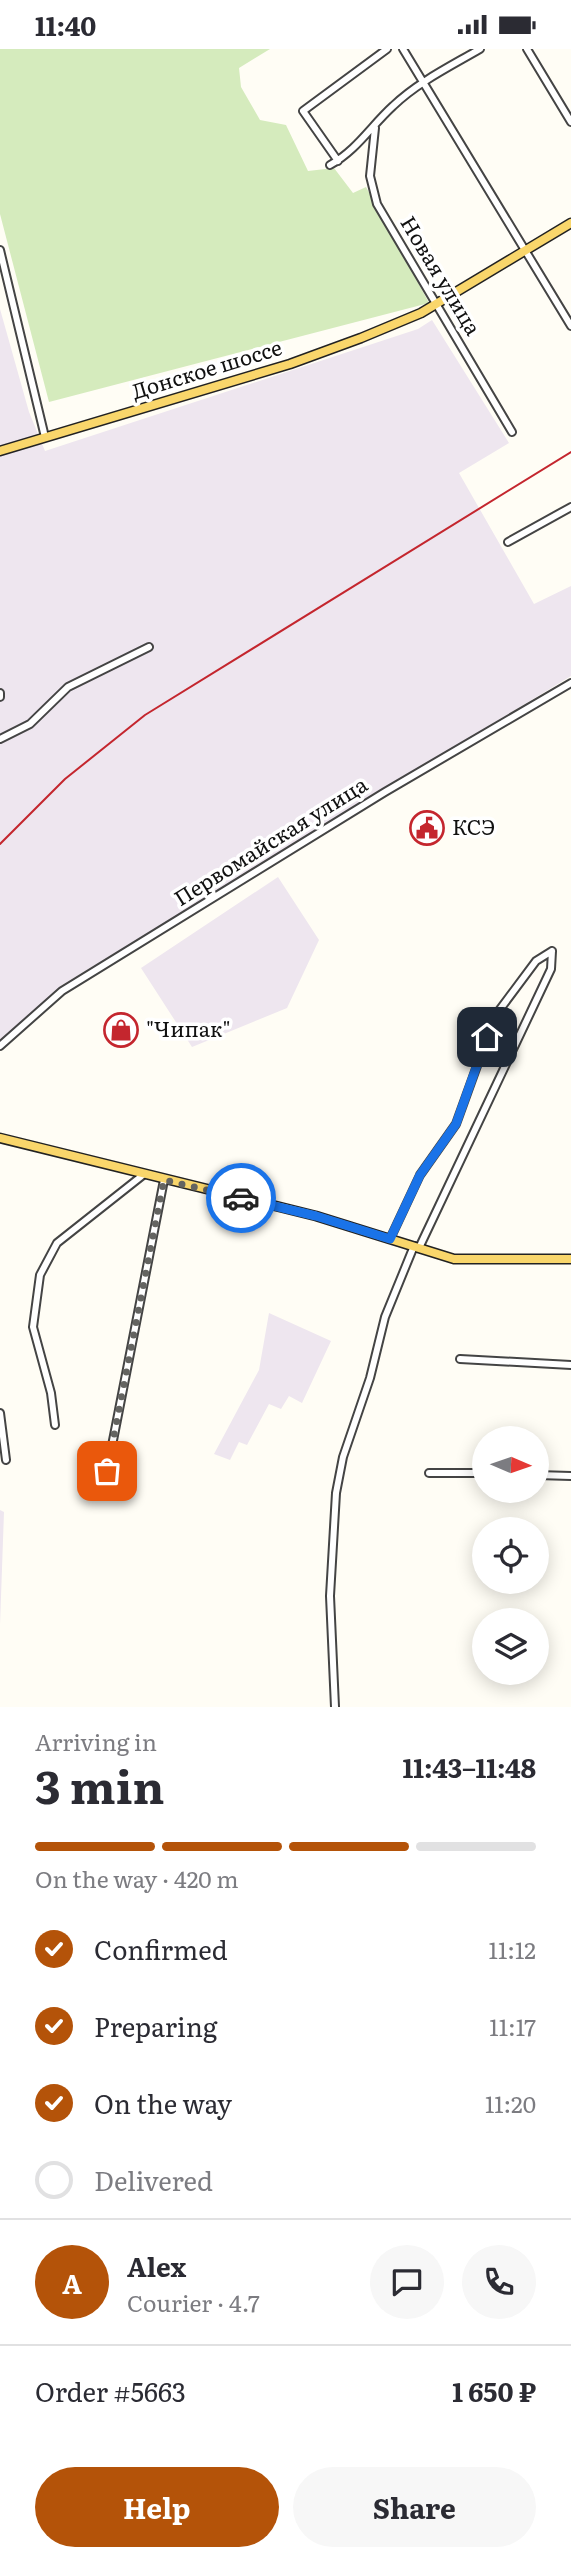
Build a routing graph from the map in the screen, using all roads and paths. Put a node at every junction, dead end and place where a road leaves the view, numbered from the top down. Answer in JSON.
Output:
{"nodes":[{"id":1,"x":387,"y":49,"type":"edge"},
{"id":2,"x":403,"y":49,"type":"edge"},
{"id":3,"x":480,"y":49,"type":"edge"},
{"id":4,"x":527,"y":49,"type":"edge"},
{"id":5,"x":424,"y":83,"type":"junction"},
{"id":6,"x":571,"y":123,"type":"edge"},
{"id":7,"x":375,"y":128,"type":"junction"},
{"id":8,"x":338,"y":161,"type":"junction"},
{"id":9,"x":330,"y":165,"type":"dead end"},
{"id":10,"x":571,"y":223,"type":"edge"},
{"id":11,"x":0,"y":250,"type":"edge"},
{"id":12,"x":524,"y":252,"type":"junction"},
{"id":13,"x":437,"y":304,"type":"junction"},
{"id":14,"x":571,"y":326,"type":"edge"},
{"id":15,"x":512,"y":432,"type":"dead end"},
{"id":16,"x":45,"y":437,"type":"junction"},
{"id":17,"x":0,"y":451,"type":"edge"},
{"id":18,"x":568,"y":508,"type":"edge"},
{"id":19,"x":571,"y":519,"type":"edge"},
{"id":20,"x":508,"y":542,"type":"dead end"},
{"id":21,"x":149,"y":647,"type":"dead end"},
{"id":22,"x":571,"y":683,"type":"edge"},
{"id":23,"x":0,"y":739,"type":"edge"},
{"id":24,"x":0,"y":1046,"type":"edge"},
{"id":25,"x":0,"y":1138,"type":"edge"},
{"id":26,"x":143,"y":1175,"type":"junction"},
{"id":27,"x":164,"y":1180,"type":"junction"},
{"id":28,"x":390,"y":1239,"type":"junction"},
{"id":29,"x":417,"y":1247,"type":"junction"},
{"id":30,"x":571,"y":1259,"type":"edge"},
{"id":31,"x":460,"y":1359,"type":"dead end"},
{"id":32,"x":571,"y":1365,"type":"edge"},
{"id":33,"x":0,"y":1413,"type":"edge"},
{"id":34,"x":55,"y":1425,"type":"dead end"},
{"id":35,"x":6,"y":1460,"type":"dead end"},
{"id":36,"x":107,"y":1471,"type":"dead end"},
{"id":37,"x":429,"y":1473,"type":"dead end"},
{"id":38,"x":472,"y":1473,"type":"edge"},
{"id":39,"x":550,"y":1475,"type":"edge"},
{"id":40,"x":571,"y":1476,"type":"edge"},
{"id":41,"x":335,"y":1707,"type":"edge"}],
"edges":[{"from":1,"to":8,"type":"street"},
{"from":2,"to":5,"type":"street"},
{"from":3,"to":5,"type":"street"},
{"from":4,"to":6,"type":"street"},
{"from":5,"to":7,"type":"street"},
{"from":5,"to":12,"type":"street"},
{"from":7,"to":8,"type":"street"},
{"from":7,"to":13,"type":"street","name":"Новая улица"},
{"from":8,"to":9,"type":"street"},
{"from":10,"to":12,"type":"main road","name":"Донское шоссе"},
{"from":11,"to":16,"type":"street"},
{"from":12,"to":13,"type":"main road","name":"Донское шоссе"},
{"from":12,"to":14,"type":"street"},
{"from":13,"to":15,"type":"street","name":"Новая улица"},
{"from":13,"to":16,"type":"main road","name":"Донское шоссе"},
{"from":16,"to":17,"type":"main road","name":"Донское шоссе"},
{"from":18,"to":19,"type":"street"},
{"from":18,"to":20,"type":"street"},
{"from":21,"to":23,"type":"street"},
{"from":22,"to":24,"type":"street","name":"Первомайская улица"},
{"from":25,"to":26,"type":"main road"},
{"from":26,"to":27,"type":"main road"},
{"from":26,"to":34,"type":"street"},
{"from":27,"to":28,"type":"main road"},
{"from":27,"to":36,"type":"street"},
{"from":28,"to":29,"type":"main road"},
{"from":28,"to":29,"type":"street"},
{"from":29,"to":30,"type":"main road"},
{"from":29,"to":41,"type":"street"},
{"from":31,"to":32,"type":"street"},
{"from":33,"to":35,"type":"street"},
{"from":37,"to":38,"type":"street"},
{"from":39,"to":40,"type":"street"}]}
